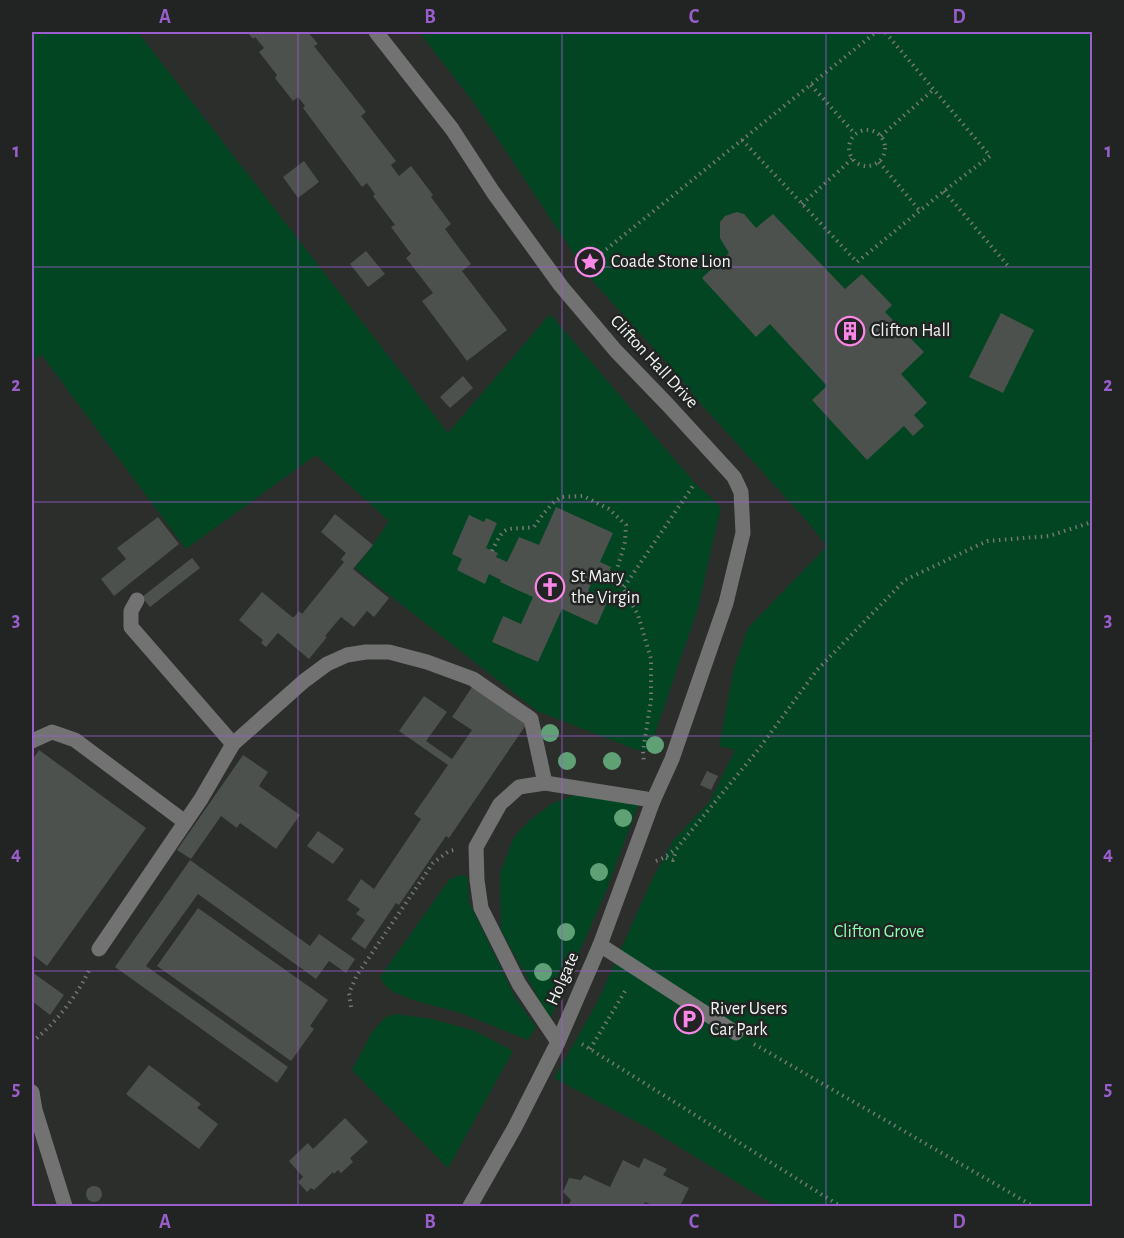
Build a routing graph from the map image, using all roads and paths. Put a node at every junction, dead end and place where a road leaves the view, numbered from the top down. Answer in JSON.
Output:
{"nodes":[{"id":1,"x":376,"y":32,"type":"edge"},
{"id":2,"x":876,"y":32,"type":"edge"},
{"id":3,"x":885,"y":32,"type":"edge"},
{"id":4,"x":811,"y":85,"type":"junction"},
{"id":5,"x":934,"y":89,"type":"junction"},
{"id":6,"x":855,"y":134,"type":"junction"},
{"id":7,"x":881,"y":136,"type":"junction"},
{"id":8,"x":742,"y":140,"type":"junction"},
{"id":9,"x":852,"y":159,"type":"junction"},
{"id":10,"x":879,"y":162,"type":"junction"},
{"id":11,"x":944,"y":191,"type":"junction"},
{"id":12,"x":802,"y":204,"type":"junction"},
{"id":13,"x":920,"y":211,"type":"junction"},
{"id":14,"x":1009,"y":267,"type":"dead end"},
{"id":15,"x":583,"y":268,"type":"dead end"},
{"id":16,"x":695,"y":483,"type":"dead end"},
{"id":17,"x":1092,"y":522,"type":"edge"},
{"id":18,"x":492,"y":551,"type":"dead end"},
{"id":19,"x":609,"y":572,"type":"dead end"},
{"id":20,"x":615,"y":576,"type":"junction"},
{"id":21,"x":624,"y":587,"type":"junction"},
{"id":22,"x":137,"y":600,"type":"dead end"},
{"id":23,"x":32,"y":741,"type":"edge"},
{"id":24,"x":233,"y":744,"type":"junction"},
{"id":25,"x":672,"y":759,"type":"joint"},
{"id":26,"x":545,"y":783,"type":"junction"},
{"id":27,"x":649,"y":800,"type":"junction"},
{"id":28,"x":185,"y":822,"type":"junction"},
{"id":29,"x":476,"y":847,"type":"junction"},
{"id":30,"x":625,"y":875,"type":"junction"},
{"id":31,"x":600,"y":945,"type":"junction"},
{"id":32,"x":99,"y":949,"type":"joint"},
{"id":33,"x":638,"y":970,"type":"junction"},
{"id":34,"x":351,"y":1007,"type":"dead end"},
{"id":35,"x":736,"y":1034,"type":"joint"},
{"id":36,"x":32,"y":1042,"type":"edge"},
{"id":37,"x":558,"y":1042,"type":"junction"},
{"id":38,"x":32,"y":1092,"type":"edge"},
{"id":39,"x":65,"y":1206,"type":"edge"},
{"id":40,"x":470,"y":1206,"type":"edge"},
{"id":41,"x":840,"y":1206,"type":"edge"},
{"id":42,"x":1033,"y":1206,"type":"edge"}],
"edges":[{"from":1,"to":25,"type":"street","name":"Clifton Hall Drive"},
{"from":2,"to":4,"type":"path"},
{"from":3,"to":5,"type":"path"},
{"from":4,"to":6,"type":"path"},
{"from":4,"to":8,"type":"path"},
{"from":5,"to":7,"type":"path"},
{"from":5,"to":11,"type":"path"},
{"from":6,"to":7,"type":"path"},
{"from":6,"to":9,"type":"path"},
{"from":7,"to":10,"type":"path"},
{"from":8,"to":12,"type":"path"},
{"from":8,"to":15,"type":"path"},
{"from":9,"to":10,"type":"path"},
{"from":9,"to":12,"type":"path"},
{"from":10,"to":13,"type":"path"},
{"from":11,"to":13,"type":"path"},
{"from":11,"to":14,"type":"path"},
{"from":12,"to":13,"type":"path"},
{"from":16,"to":21,"type":"path"},
{"from":17,"to":30,"type":"path"},
{"from":18,"to":20,"type":"path"},
{"from":19,"to":20,"type":"path"},
{"from":20,"to":21,"type":"path"},
{"from":21,"to":27,"type":"path"},
{"from":22,"to":24,"type":"street"},
{"from":23,"to":28,"type":"street"},
{"from":24,"to":26,"type":"street"},
{"from":24,"to":28,"type":"street"},
{"from":25,"to":27,"type":"street","name":"Holgate"},
{"from":26,"to":27,"type":"street"},
{"from":26,"to":29,"type":"street"},
{"from":27,"to":30,"type":"street","name":"Holgate"},
{"from":28,"to":32,"type":"street"},
{"from":29,"to":34,"type":"path"},
{"from":29,"to":37,"type":"street"},
{"from":30,"to":31,"type":"street","name":"Holgate"},
{"from":31,"to":33,"type":"street"},
{"from":31,"to":37,"type":"street","name":"Holgate"},
{"from":32,"to":36,"type":"path"},
{"from":33,"to":35,"type":"street"},
{"from":33,"to":41,"type":"path"},
{"from":35,"to":42,"type":"path"},
{"from":37,"to":40,"type":"street","name":"Holgate"},
{"from":38,"to":39,"type":"street"}]}
